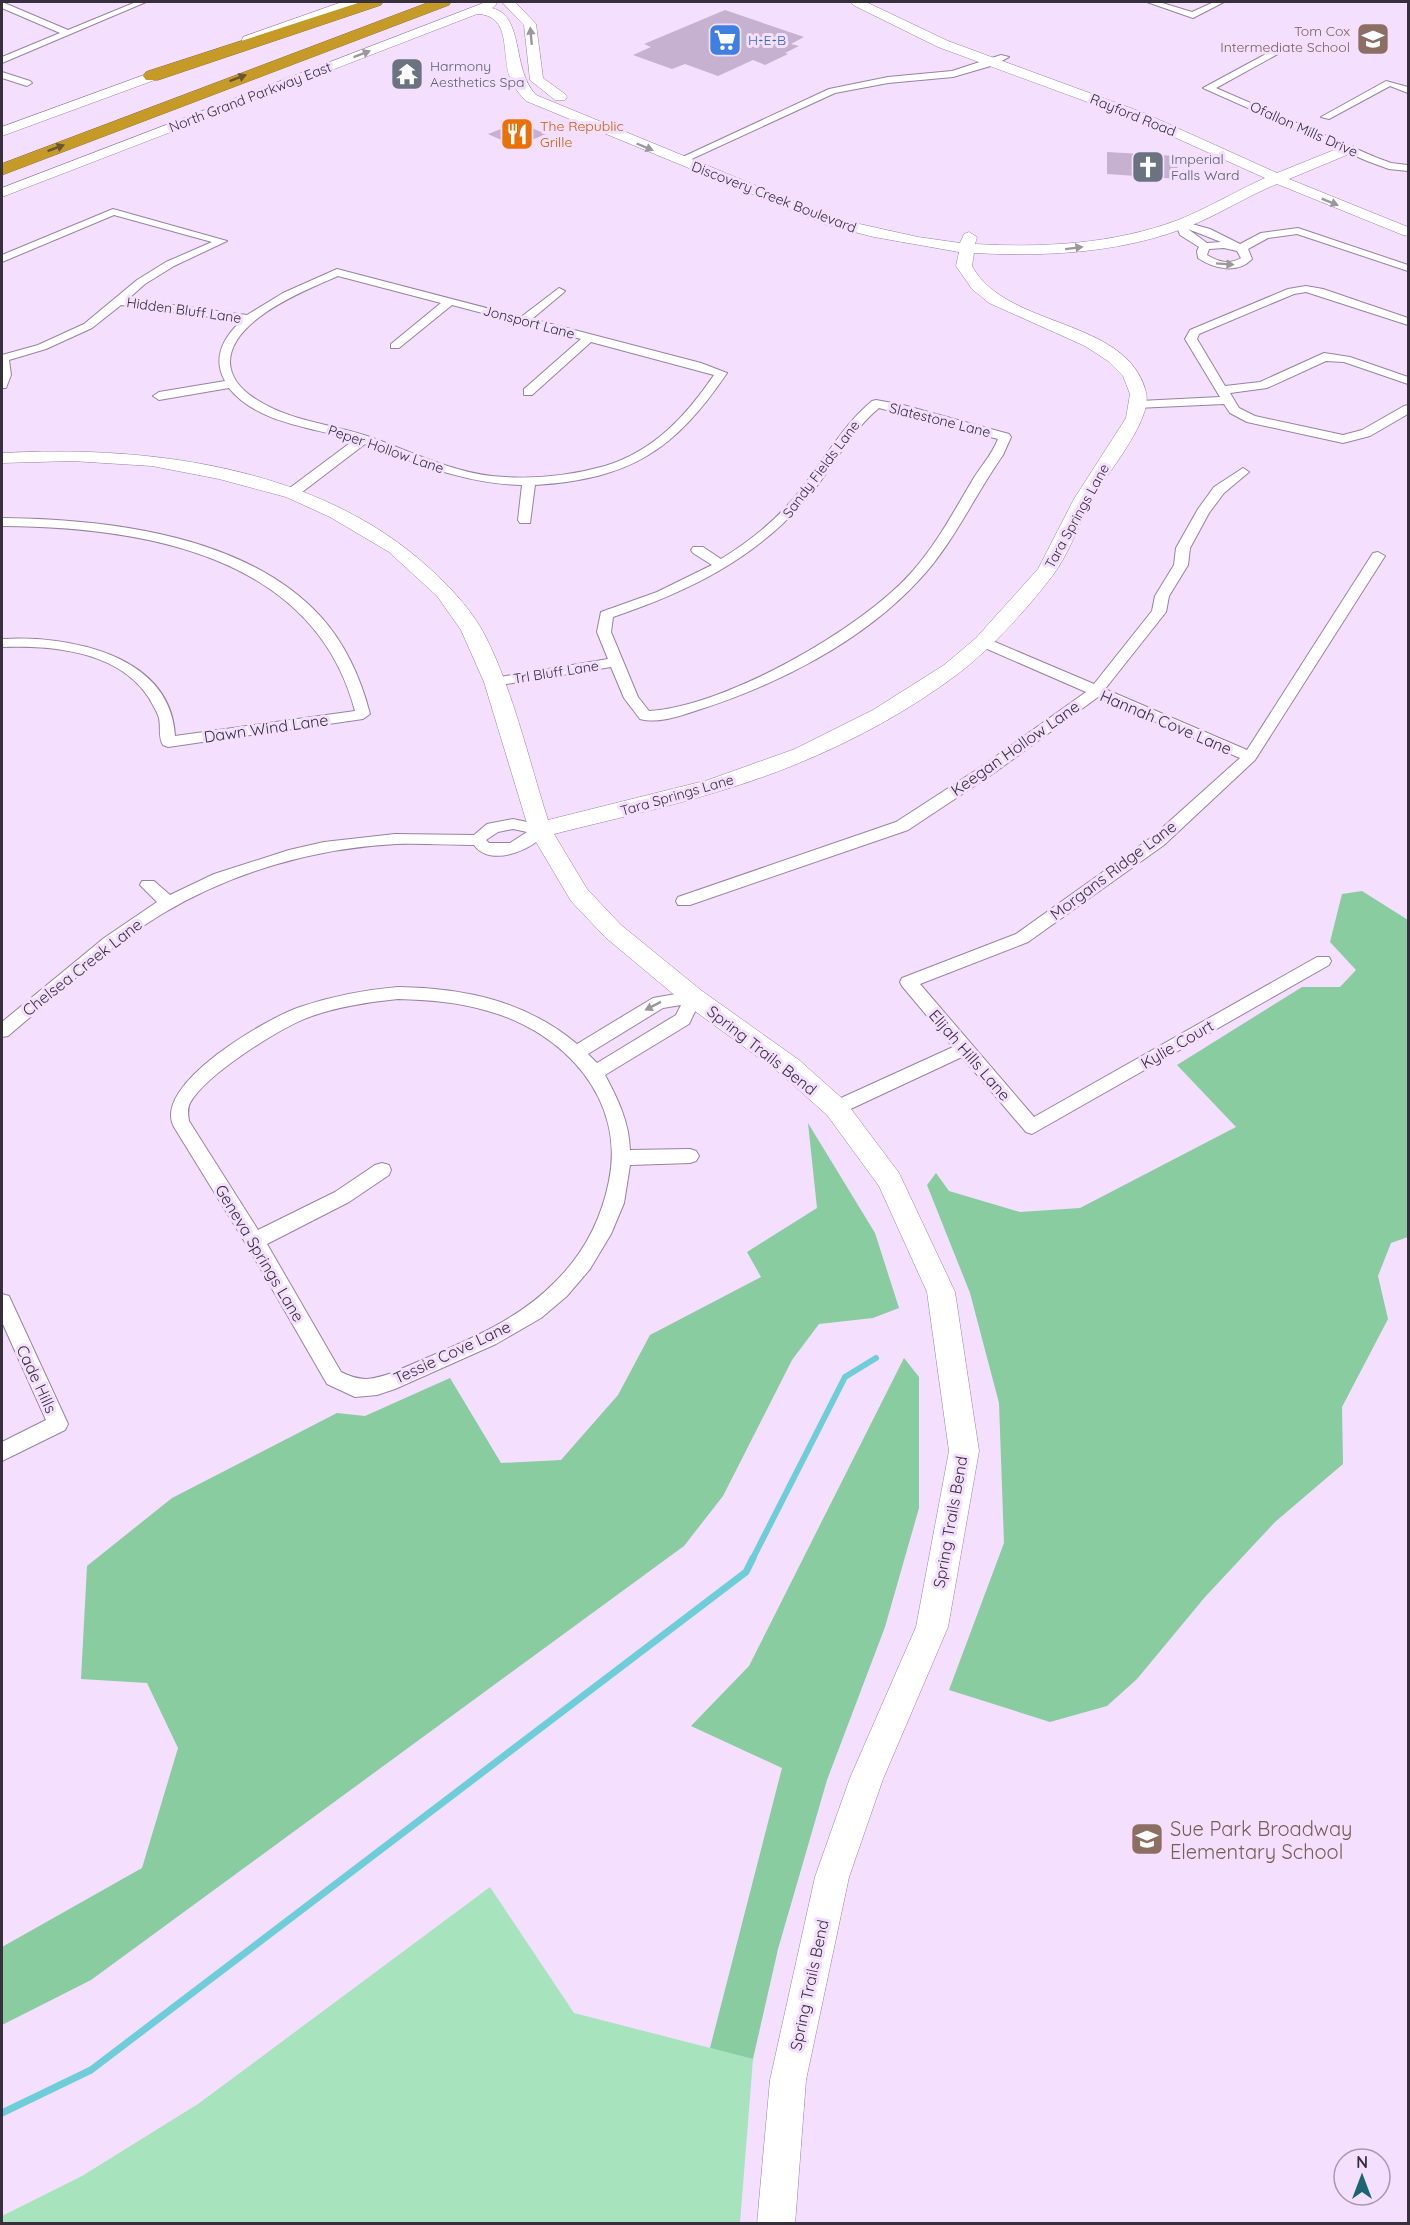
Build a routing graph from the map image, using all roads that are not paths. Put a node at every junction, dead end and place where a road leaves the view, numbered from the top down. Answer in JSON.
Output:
{"nodes":[{"id":1,"x":142,"y":2,"type":"edge"},
{"id":2,"x":352,"y":2,"type":"edge"},
{"id":3,"x":375,"y":2,"type":"edge"},
{"id":4,"x":400,"y":2,"type":"edge"},
{"id":5,"x":443,"y":2,"type":"edge"},
{"id":6,"x":450,"y":2,"type":"edge"},
{"id":7,"x":498,"y":2,"type":"edge"},
{"id":8,"x":508,"y":2,"type":"edge"},
{"id":9,"x":857,"y":2,"type":"edge"},
{"id":10,"x":1151,"y":2,"type":"edge"},
{"id":11,"x":1220,"y":2,"type":"edge"},
{"id":12,"x":2,"y":5,"type":"edge"},
{"id":13,"x":881,"y":8,"type":"edge"},
{"id":14,"x":475,"y":10,"type":"junction"},
{"id":15,"x":893,"y":21,"type":"junction"},
{"id":16,"x":925,"y":25,"type":"junction"},
{"id":17,"x":68,"y":33,"type":"junction"},
{"id":18,"x":1280,"y":50,"type":"dead end"},
{"id":19,"x":2,"y":60,"type":"edge"},
{"id":20,"x":997,"y":60,"type":"junction"},
{"id":21,"x":2,"y":75,"type":"edge"},
{"id":22,"x":152,"y":76,"type":"junction"},
{"id":23,"x":27,"y":83,"type":"dead end"},
{"id":24,"x":1408,"y":90,"type":"edge"},
{"id":25,"x":1326,"y":117,"type":"dead end"},
{"id":26,"x":2,"y":132,"type":"edge"},
{"id":27,"x":1330,"y":141,"type":"junction"},
{"id":28,"x":1349,"y":149,"type":"junction"},
{"id":29,"x":111,"y":150,"type":"junction"},
{"id":30,"x":2,"y":153,"type":"edge"},
{"id":31,"x":696,"y":154,"type":"junction"},
{"id":32,"x":679,"y":161,"type":"junction"},
{"id":33,"x":1404,"y":168,"type":"edge"},
{"id":34,"x":2,"y":170,"type":"edge"},
{"id":35,"x":1260,"y":171,"type":"junction"},
{"id":36,"x":1276,"y":172,"type":"junction"},
{"id":37,"x":1294,"y":173,"type":"junction"},
{"id":38,"x":1219,"y":189,"type":"dead end"},
{"id":39,"x":2,"y":193,"type":"edge"},
{"id":40,"x":802,"y":196,"type":"junction"},
{"id":41,"x":785,"y":204,"type":"junction"},
{"id":42,"x":1408,"y":219,"type":"edge"},
{"id":43,"x":1181,"y":224,"type":"junction"},
{"id":44,"x":1408,"y":231,"type":"edge"},
{"id":45,"x":967,"y":243,"type":"junction"},
{"id":46,"x":1205,"y":246,"type":"junction"},
{"id":47,"x":1240,"y":249,"type":"junction"},
{"id":48,"x":2,"y":259,"type":"edge"},
{"id":49,"x":1408,"y":268,"type":"edge"},
{"id":50,"x":559,"y":291,"type":"dead end"},
{"id":51,"x":450,"y":301,"type":"junction"},
{"id":52,"x":119,"y":302,"type":"junction"},
{"id":53,"x":249,"y":319,"type":"junction"},
{"id":54,"x":524,"y":320,"type":"junction"},
{"id":55,"x":1408,"y":322,"type":"edge"},
{"id":56,"x":589,"y":338,"type":"junction"},
{"id":57,"x":395,"y":346,"type":"dead end"},
{"id":58,"x":2,"y":358,"type":"edge"},
{"id":59,"x":721,"y":373,"type":"joint"},
{"id":60,"x":1408,"y":381,"type":"edge"},
{"id":61,"x":231,"y":384,"type":"junction"},
{"id":62,"x":2,"y":385,"type":"edge"},
{"id":63,"x":528,"y":392,"type":"dead end"},
{"id":64,"x":1225,"y":395,"type":"junction"},
{"id":65,"x":159,"y":396,"type":"dead end"},
{"id":66,"x":876,"y":404,"type":"joint"},
{"id":67,"x":1140,"y":405,"type":"junction"},
{"id":68,"x":1408,"y":409,"type":"edge"},
{"id":69,"x":363,"y":439,"type":"junction"},
{"id":70,"x":2,"y":458,"type":"edge"},
{"id":71,"x":1243,"y":472,"type":"dead end"},
{"id":72,"x":529,"y":482,"type":"junction"},
{"id":73,"x":292,"y":493,"type":"junction"},
{"id":74,"x":525,"y":520,"type":"dead end"},
{"id":75,"x":2,"y":522,"type":"edge"},
{"id":76,"x":698,"y":550,"type":"dead end"},
{"id":77,"x":1378,"y":556,"type":"dead end"},
{"id":78,"x":723,"y":565,"type":"junction"},
{"id":79,"x":984,"y":642,"type":"junction"},
{"id":80,"x":2,"y":643,"type":"edge"},
{"id":81,"x":618,"y":663,"type":"junction"},
{"id":82,"x":494,"y":682,"type":"junction"},
{"id":83,"x":1095,"y":692,"type":"junction"},
{"id":84,"x":1250,"y":757,"type":"junction"},
{"id":85,"x":540,"y":830,"type":"junction"},
{"id":86,"x":478,"y":840,"type":"junction"},
{"id":87,"x":148,"y":885,"type":"dead end"},
{"id":88,"x":684,"y":901,"type":"dead end"},
{"id":89,"x":168,"y":903,"type":"junction"},
{"id":90,"x":1323,"y":961,"type":"dead end"},
{"id":91,"x":908,"y":982,"type":"joint"},
{"id":92,"x":693,"y":997,"type":"junction"},
{"id":93,"x":617,"y":1026,"type":"junction"},
{"id":94,"x":2,"y":1031,"type":"edge"},
{"id":95,"x":639,"y":1045,"type":"junction"},
{"id":96,"x":964,"y":1049,"type":"junction"},
{"id":97,"x":576,"y":1053,"type":"junction"},
{"id":98,"x":595,"y":1073,"type":"junction"},
{"id":99,"x":179,"y":1108,"type":"joint"},
{"id":100,"x":836,"y":1108,"type":"junction"},
{"id":101,"x":1032,"y":1127,"type":"joint"},
{"id":102,"x":690,"y":1156,"type":"dead end"},
{"id":103,"x":622,"y":1158,"type":"junction"},
{"id":104,"x":382,"y":1170,"type":"dead end"},
{"id":105,"x":255,"y":1241,"type":"junction"},
{"id":106,"x":2,"y":1302,"type":"edge"},
{"id":107,"x":353,"y":1388,"type":"joint"},
{"id":108,"x":2,"y":1452,"type":"edge"},
{"id":109,"x":776,"y":2223,"type":"edge"}],
"edges":[{"from":1,"to":17,"type":"street"},
{"from":2,"to":22,"type":"street"},
{"from":3,"to":22,"type":"highway"},
{"from":4,"to":30,"type":"highway"},
{"from":34,"to":5,"type":"highway","name":"North Grand Parkway East","one_way":true},
{"from":6,"to":29,"type":"highway"},
{"from":7,"to":14,"type":"street","name":"North Grand Parkway East"},
{"from":31,"to":8,"type":"street","name":"Discovery Creek Boulevard","one_way":true},
{"from":9,"to":13,"type":"street","name":"Rayford Road"},
{"from":10,"to":11,"type":"street"},
{"from":12,"to":17,"type":"street"},
{"from":13,"to":15,"type":"street","name":"Rayford Road"},
{"from":13,"to":16,"type":"street","name":"Rayford Road"},
{"from":29,"to":14,"type":"street","name":"North Grand Parkway East","one_way":true},
{"from":14,"to":32,"type":"street","name":"Discovery Creek Boulevard","one_way":true},
{"from":15,"to":16,"type":"street"},
{"from":15,"to":20,"type":"street","name":"Rayford Road"},
{"from":16,"to":20,"type":"street","name":"Rayford Road"},
{"from":17,"to":19,"type":"street"},
{"from":18,"to":27,"type":"street","name":"Ofallon Mills Drive"},
{"from":20,"to":31,"type":"street"},
{"from":20,"to":35,"type":"street","name":"Rayford Road"},
{"from":20,"to":36,"type":"street","name":"Rayford Road"},
{"from":21,"to":23,"type":"street"},
{"from":22,"to":26,"type":"street"},
{"from":24,"to":25,"type":"street"},
{"from":27,"to":28,"type":"street","name":"Ofallon Mills Drive"},
{"from":27,"to":36,"type":"street"},
{"from":28,"to":33,"type":"street","name":"Ofallon Mills Drive"},
{"from":28,"to":37,"type":"street"},
{"from":29,"to":39,"type":"street","name":"North Grand Parkway East"},
{"from":31,"to":32,"type":"street"},
{"from":31,"to":40,"type":"street","name":"Discovery Creek Boulevard"},
{"from":32,"to":41,"type":"street","name":"Discovery Creek Boulevard"},
{"from":35,"to":36,"type":"street","name":"Rayford Road"},
{"from":35,"to":38,"type":"street"},
{"from":36,"to":37,"type":"street"},
{"from":36,"to":43,"type":"street","name":"Discovery Creek Boulevard"},
{"from":36,"to":44,"type":"street","name":"Rayford Road","one_way":true},
{"from":37,"to":42,"type":"street"},
{"from":40,"to":41,"type":"street"},
{"from":40,"to":45,"type":"street","name":"Discovery Creek Boulevard"},
{"from":41,"to":45,"type":"street","name":"Discovery Creek Boulevard"},
{"from":45,"to":43,"type":"street","name":"Discovery Creek Boulevard","one_way":true},
{"from":43,"to":45,"type":"street","name":"Discovery Creek Boulevard"},
{"from":43,"to":46,"type":"street"},
{"from":43,"to":47,"type":"street"},
{"from":45,"to":67,"type":"street"},
{"from":46,"to":47,"type":"street"},
{"from":46,"to":47,"type":"street","one_way":true},
{"from":47,"to":49,"type":"street"},
{"from":48,"to":52,"type":"street"},
{"from":50,"to":54,"type":"street"},
{"from":51,"to":53,"type":"street","name":"Jonsport Lane"},
{"from":51,"to":54,"type":"street","name":"Jonsport Lane"},
{"from":51,"to":57,"type":"street"},
{"from":52,"to":53,"type":"street","name":"Hidden Bluff Lane"},
{"from":52,"to":58,"type":"street"},
{"from":53,"to":61,"type":"street"},
{"from":54,"to":56,"type":"street","name":"Jonsport Lane"},
{"from":55,"to":64,"type":"street"},
{"from":56,"to":59,"type":"street","name":"Jonsport Lane"},
{"from":56,"to":63,"type":"street"},
{"from":58,"to":62,"type":"street"},
{"from":59,"to":72,"type":"street","name":"Peper Hollow Lane"},
{"from":60,"to":64,"type":"street"},
{"from":61,"to":65,"type":"street"},
{"from":61,"to":69,"type":"street","name":"Peper Hollow Lane"},
{"from":64,"to":67,"type":"street"},
{"from":64,"to":68,"type":"street"},
{"from":66,"to":78,"type":"street","name":"Sandy Fields Lane"},
{"from":66,"to":81,"type":"street","name":"Slatestone Lane"},
{"from":67,"to":79,"type":"street","name":"Tara Springs Lane"},
{"from":69,"to":72,"type":"street","name":"Peper Hollow Lane"},
{"from":69,"to":73,"type":"street"},
{"from":70,"to":73,"type":"street","name":"Spring Trails Bend"},
{"from":71,"to":83,"type":"street","name":"Keegan Hollow Lane"},
{"from":72,"to":74,"type":"street"},
{"from":73,"to":82,"type":"street","name":"Spring Trails Bend"},
{"from":75,"to":80,"type":"street","name":"Dawn Wind Lane"},
{"from":76,"to":78,"type":"street"},
{"from":77,"to":84,"type":"street","name":"Morgans Ridge Lane"},
{"from":78,"to":81,"type":"street","name":"Sandy Fields Lane"},
{"from":79,"to":83,"type":"street","name":"Hannah Cove Lane"},
{"from":79,"to":85,"type":"street","name":"Tara Springs Lane"},
{"from":81,"to":82,"type":"street","name":"Trl Bluff Lane"},
{"from":82,"to":85,"type":"street","name":"Spring Trails Bend"},
{"from":83,"to":84,"type":"street","name":"Hannah Cove Lane"},
{"from":83,"to":88,"type":"street","name":"Keegan Hollow Lane"},
{"from":84,"to":91,"type":"street","name":"Morgans Ridge Lane"},
{"from":85,"to":86,"type":"street"},
{"from":85,"to":86,"type":"street","name":"Chelsea Creek Lane"},
{"from":85,"to":92,"type":"street","name":"Spring Trails Bend"},
{"from":86,"to":89,"type":"street","name":"Chelsea Creek Lane"},
{"from":87,"to":89,"type":"street"},
{"from":89,"to":94,"type":"street","name":"Chelsea Creek Lane"},
{"from":90,"to":101,"type":"street","name":"Kylie Court"},
{"from":91,"to":96,"type":"street","name":"Elijah Hills Lane"},
{"from":92,"to":93,"type":"street","one_way":true},
{"from":92,"to":95,"type":"street"},
{"from":92,"to":100,"type":"street","name":"Spring Trails Bend"},
{"from":93,"to":95,"type":"street"},
{"from":93,"to":97,"type":"street"},
{"from":95,"to":98,"type":"street"},
{"from":96,"to":100,"type":"street"},
{"from":96,"to":101,"type":"street","name":"Elijah Hills Lane"},
{"from":97,"to":98,"type":"street","name":"Tessie Cove Lane"},
{"from":97,"to":99,"type":"street","name":"Tessie Cove Lane"},
{"from":98,"to":103,"type":"street","name":"Tessie Cove Lane"},
{"from":99,"to":105,"type":"street","name":"Geneva Springs Lane"},
{"from":100,"to":109,"type":"street","name":"Spring Trails Bend"},
{"from":102,"to":103,"type":"street"},
{"from":103,"to":107,"type":"street","name":"Tessie Cove Lane"},
{"from":104,"to":105,"type":"street"},
{"from":105,"to":107,"type":"street","name":"Geneva Springs Lane"},
{"from":106,"to":108,"type":"street","name":"Cade Hills"}]}
